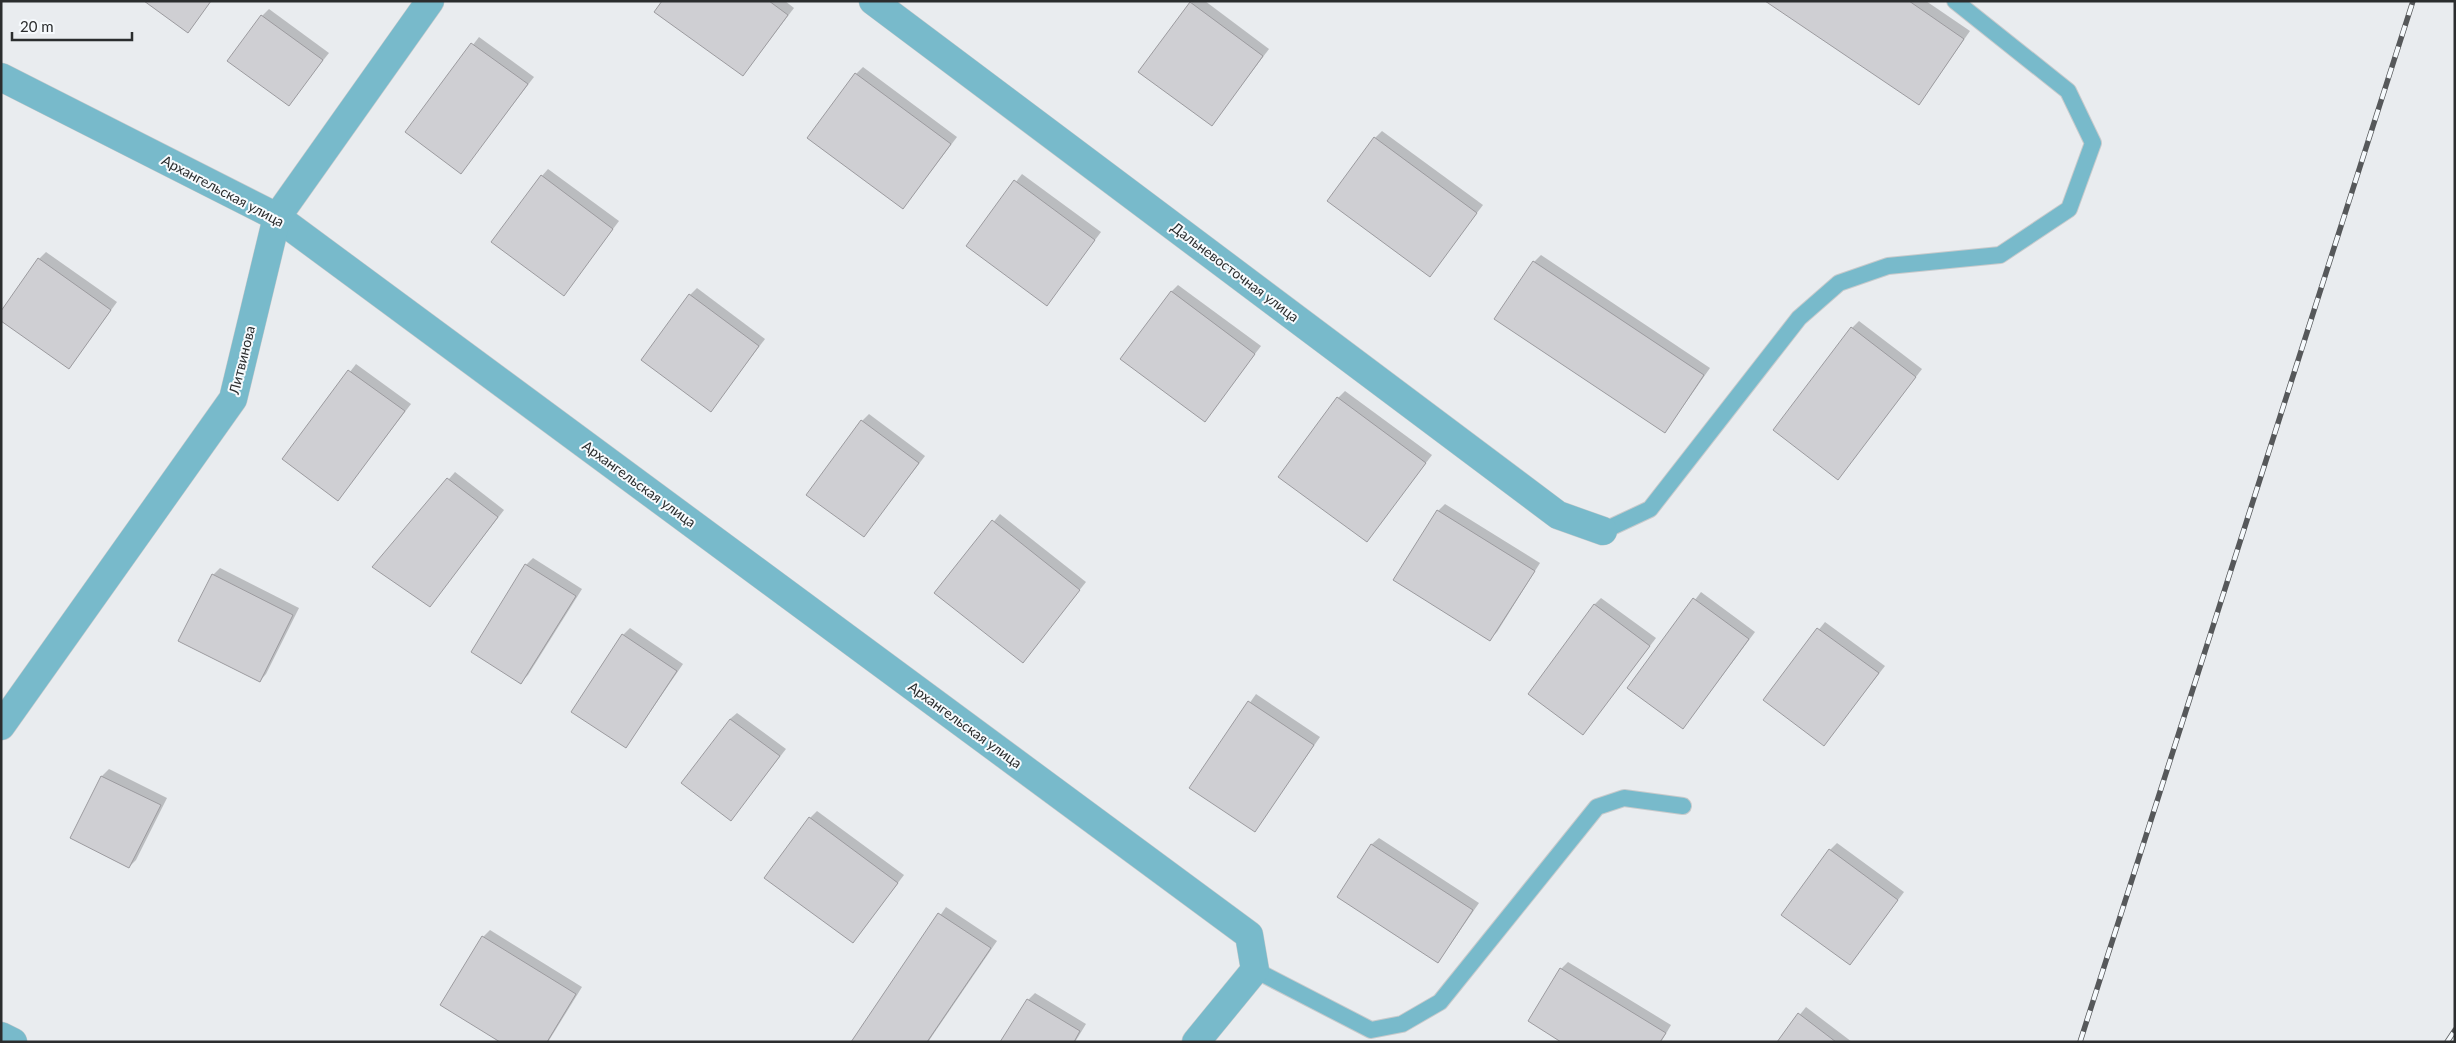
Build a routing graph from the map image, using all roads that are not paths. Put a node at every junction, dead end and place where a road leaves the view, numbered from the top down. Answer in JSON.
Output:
{"nodes":[{"id":1,"x":430,"y":1,"type":"edge"},
{"id":2,"x":873,"y":1,"type":"edge"},
{"id":3,"x":1955,"y":1,"type":"edge"},
{"id":4,"x":1,"y":77,"type":"edge"},
{"id":5,"x":277,"y":217,"type":"junction"},
{"id":6,"x":1603,"y":531,"type":"joint"},
{"id":7,"x":1,"y":726,"type":"edge"},
{"id":8,"x":1684,"y":806,"type":"dead end"},
{"id":9,"x":1255,"y":970,"type":"junction"},
{"id":10,"x":1,"y":1036,"type":"edge"},
{"id":11,"x":13,"y":1042,"type":"edge"},
{"id":12,"x":1196,"y":1042,"type":"edge"}],
"edges":[{"from":1,"to":5,"type":"street","name":"Литвинова"},
{"from":2,"to":6,"type":"street","name":"Дальневосточная улица"},
{"from":3,"to":6,"type":"lane"},
{"from":4,"to":5,"type":"street","name":"Архангельская улица"},
{"from":5,"to":7,"type":"street","name":"Литвинова"},
{"from":5,"to":9,"type":"street","name":"Архангельская улица"},
{"from":8,"to":9,"type":"lane"},
{"from":9,"to":12,"type":"street"},
{"from":10,"to":11,"type":"street"}]}
